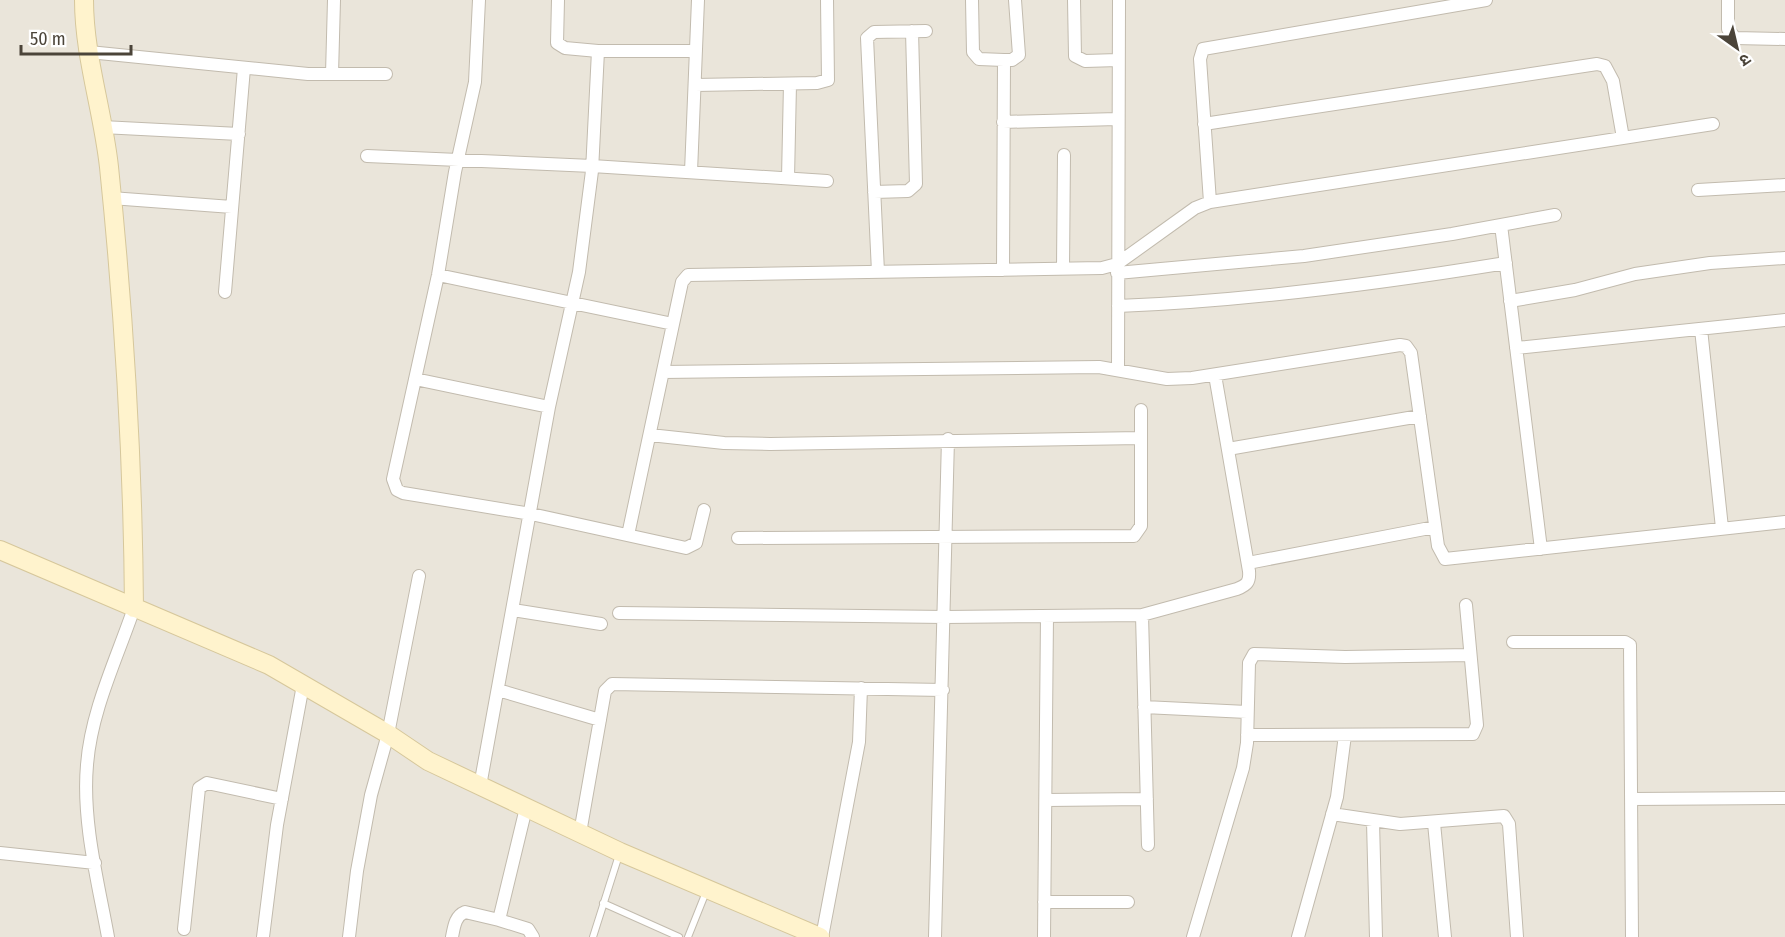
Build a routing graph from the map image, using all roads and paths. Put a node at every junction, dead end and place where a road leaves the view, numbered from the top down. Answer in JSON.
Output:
{"nodes":[{"id":1,"x":84,"y":0,"type":"edge"},
{"id":2,"x":334,"y":0,"type":"edge"},
{"id":3,"x":479,"y":0,"type":"edge"},
{"id":4,"x":558,"y":0,"type":"edge"},
{"id":5,"x":698,"y":0,"type":"edge"},
{"id":6,"x":827,"y":0,"type":"edge"},
{"id":7,"x":972,"y":0,"type":"edge"},
{"id":8,"x":1015,"y":0,"type":"edge"},
{"id":9,"x":1074,"y":0,"type":"edge"},
{"id":10,"x":1119,"y":0,"type":"edge"},
{"id":11,"x":1486,"y":0,"type":"edge"},
{"id":12,"x":1728,"y":0,"type":"edge"},
{"id":13,"x":912,"y":31,"type":"junction"},
{"id":14,"x":926,"y":31,"type":"dead end"},
{"id":15,"x":1785,"y":39,"type":"edge"},
{"id":16,"x":598,"y":51,"type":"junction"},
{"id":17,"x":696,"y":51,"type":"junction"},
{"id":18,"x":89,"y":52,"type":"junction"},
{"id":19,"x":1004,"y":60,"type":"junction"},
{"id":20,"x":1118,"y":60,"type":"junction"},
{"id":21,"x":244,"y":68,"type":"junction"},
{"id":22,"x":332,"y":74,"type":"junction"},
{"id":23,"x":386,"y":74,"type":"dead end"},
{"id":24,"x":790,"y":84,"type":"junction"},
{"id":25,"x":695,"y":85,"type":"junction"},
{"id":26,"x":1118,"y":119,"type":"junction"},
{"id":27,"x":1004,"y":122,"type":"junction"},
{"id":28,"x":1204,"y":124,"type":"junction"},
{"id":29,"x":1713,"y":124,"type":"dead end"},
{"id":30,"x":102,"y":127,"type":"junction"},
{"id":31,"x":239,"y":134,"type":"junction"},
{"id":32,"x":1623,"y":138,"type":"junction"},
{"id":33,"x":1064,"y":154,"type":"dead end"},
{"id":34,"x":367,"y":156,"type":"dead end"},
{"id":35,"x":458,"y":159,"type":"junction"},
{"id":36,"x":592,"y":166,"type":"junction"},
{"id":37,"x":691,"y":172,"type":"junction"},
{"id":38,"x":788,"y":178,"type":"junction"},
{"id":39,"x":827,"y":181,"type":"dead end"},
{"id":40,"x":1785,"y":185,"type":"edge"},
{"id":41,"x":1698,"y":190,"type":"dead end"},
{"id":42,"x":873,"y":192,"type":"junction"},
{"id":43,"x":111,"y":198,"type":"junction"},
{"id":44,"x":1210,"y":202,"type":"junction"},
{"id":45,"x":232,"y":207,"type":"junction"},
{"id":46,"x":1555,"y":214,"type":"dead end"},
{"id":47,"x":1501,"y":225,"type":"junction"},
{"id":48,"x":1785,"y":258,"type":"edge"},
{"id":49,"x":1506,"y":263,"type":"junction"},
{"id":50,"x":1063,"y":268,"type":"junction"},
{"id":51,"x":1117,"y":269,"type":"junction"},
{"id":52,"x":1003,"y":270,"type":"junction"},
{"id":53,"x":879,"y":272,"type":"junction"},
{"id":54,"x":438,"y":275,"type":"junction"},
{"id":55,"x":225,"y":292,"type":"dead end"},
{"id":56,"x":1510,"y":301,"type":"junction"},
{"id":57,"x":572,"y":303,"type":"junction"},
{"id":58,"x":1118,"y":306,"type":"junction"},
{"id":59,"x":1785,"y":320,"type":"edge"},
{"id":60,"x":673,"y":324,"type":"junction"},
{"id":61,"x":1701,"y":329,"type":"junction"},
{"id":62,"x":1516,"y":348,"type":"junction"},
{"id":63,"x":1118,"y":370,"type":"junction"},
{"id":64,"x":663,"y":372,"type":"junction"},
{"id":65,"x":1215,"y":375,"type":"junction"},
{"id":66,"x":415,"y":379,"type":"junction"},
{"id":67,"x":549,"y":407,"type":"junction"},
{"id":68,"x":1141,"y":410,"type":"dead end"},
{"id":69,"x":1420,"y":416,"type":"junction"},
{"id":70,"x":650,"y":435,"type":"junction"},
{"id":71,"x":1141,"y":438,"type":"junction"},
{"id":72,"x":948,"y":439,"type":"junction"},
{"id":73,"x":1228,"y":449,"type":"junction"},
{"id":74,"x":704,"y":510,"type":"dead end"},
{"id":75,"x":531,"y":514,"type":"junction"},
{"id":76,"x":1785,"y":522,"type":"edge"},
{"id":77,"x":1435,"y":527,"type":"junction"},
{"id":78,"x":1722,"y":528,"type":"junction"},
{"id":79,"x":628,"y":535,"type":"junction"},
{"id":80,"x":947,"y":536,"type":"junction"},
{"id":81,"x":738,"y":538,"type":"dead end"},
{"id":82,"x":1541,"y":549,"type":"junction"},
{"id":83,"x":0,"y":550,"type":"edge"},
{"id":84,"x":1248,"y":563,"type":"junction"},
{"id":85,"x":419,"y":576,"type":"dead end"},
{"id":86,"x":1466,"y":605,"type":"dead end"},
{"id":87,"x":134,"y":608,"type":"junction"},
{"id":88,"x":513,"y":610,"type":"junction"},
{"id":89,"x":619,"y":613,"type":"dead end"},
{"id":90,"x":1142,"y":615,"type":"junction"},
{"id":91,"x":1047,"y":616,"type":"junction"},
{"id":92,"x":945,"y":617,"type":"junction"},
{"id":93,"x":601,"y":624,"type":"dead end"},
{"id":94,"x":1513,"y":642,"type":"dead end"},
{"id":95,"x":1470,"y":655,"type":"junction"},
{"id":96,"x":303,"y":685,"type":"junction"},
{"id":97,"x":861,"y":688,"type":"junction"},
{"id":98,"x":498,"y":690,"type":"junction"},
{"id":99,"x":943,"y":690,"type":"junction"},
{"id":100,"x":1144,"y":707,"type":"junction"},
{"id":101,"x":1247,"y":712,"type":"junction"},
{"id":102,"x":600,"y":720,"type":"junction"},
{"id":103,"x":388,"y":734,"type":"junction"},
{"id":104,"x":1247,"y":735,"type":"junction"},
{"id":105,"x":1345,"y":735,"type":"junction"},
{"id":106,"x":480,"y":786,"type":"junction"},
{"id":107,"x":1785,"y":798,"type":"edge"},
{"id":108,"x":1147,"y":799,"type":"junction"},
{"id":109,"x":1632,"y":799,"type":"junction"},
{"id":110,"x":282,"y":800,"type":"junction"},
{"id":111,"x":1046,"y":800,"type":"junction"},
{"id":112,"x":526,"y":808,"type":"junction"},
{"id":113,"x":1332,"y":814,"type":"junction"},
{"id":114,"x":1373,"y":822,"type":"junction"},
{"id":115,"x":1434,"y":823,"type":"junction"},
{"id":116,"x":580,"y":833,"type":"junction"},
{"id":117,"x":1148,"y":845,"type":"dead end"},
{"id":118,"x":620,"y":852,"type":"junction"},
{"id":119,"x":0,"y":854,"type":"edge"},
{"id":120,"x":95,"y":863,"type":"junction"},
{"id":121,"x":707,"y":888,"type":"junction"},
{"id":122,"x":1044,"y":902,"type":"junction"},
{"id":123,"x":1128,"y":902,"type":"dead end"},
{"id":124,"x":603,"y":903,"type":"junction"},
{"id":125,"x":500,"y":920,"type":"junction"},
{"id":126,"x":184,"y":929,"type":"dead end"},
{"id":127,"x":108,"y":937,"type":"edge"},
{"id":128,"x":263,"y":937,"type":"edge"},
{"id":129,"x":349,"y":937,"type":"edge"},
{"id":130,"x":452,"y":937,"type":"edge"},
{"id":131,"x":533,"y":937,"type":"edge"},
{"id":132,"x":593,"y":937,"type":"edge"},
{"id":133,"x":679,"y":937,"type":"edge"},
{"id":134,"x":688,"y":937,"type":"edge"},
{"id":135,"x":821,"y":937,"type":"edge"},
{"id":136,"x":935,"y":937,"type":"edge"},
{"id":137,"x":1044,"y":937,"type":"edge"},
{"id":138,"x":1193,"y":937,"type":"edge"},
{"id":139,"x":1298,"y":937,"type":"edge"},
{"id":140,"x":1376,"y":937,"type":"edge"},
{"id":141,"x":1445,"y":937,"type":"edge"},
{"id":142,"x":1517,"y":937,"type":"edge"},
{"id":143,"x":1632,"y":937,"type":"edge"}],
"edges":[{"from":1,"to":18,"type":"street"},
{"from":2,"to":22,"type":"street"},
{"from":3,"to":35,"type":"street"},
{"from":4,"to":16,"type":"street"},
{"from":5,"to":17,"type":"street"},
{"from":6,"to":24,"type":"street"},
{"from":7,"to":19,"type":"street"},
{"from":8,"to":19,"type":"street"},
{"from":9,"to":20,"type":"street"},
{"from":10,"to":20,"type":"street"},
{"from":11,"to":28,"type":"street"},
{"from":12,"to":15,"type":"street"},
{"from":13,"to":14,"type":"street"},
{"from":13,"to":42,"type":"street"},
{"from":13,"to":42,"type":"street"},
{"from":16,"to":17,"type":"street"},
{"from":16,"to":36,"type":"street"},
{"from":17,"to":25,"type":"street"},
{"from":18,"to":21,"type":"street"},
{"from":18,"to":30,"type":"street"},
{"from":19,"to":27,"type":"street"},
{"from":20,"to":26,"type":"street"},
{"from":21,"to":22,"type":"street"},
{"from":21,"to":31,"type":"street"},
{"from":22,"to":23,"type":"street"},
{"from":24,"to":25,"type":"street"},
{"from":24,"to":38,"type":"street"},
{"from":25,"to":37,"type":"street"},
{"from":26,"to":27,"type":"street"},
{"from":26,"to":51,"type":"street"},
{"from":27,"to":52,"type":"street"},
{"from":28,"to":32,"type":"street"},
{"from":28,"to":44,"type":"street"},
{"from":29,"to":32,"type":"street"},
{"from":30,"to":31,"type":"street"},
{"from":30,"to":43,"type":"street"},
{"from":31,"to":45,"type":"street"},
{"from":32,"to":44,"type":"street"},
{"from":33,"to":50,"type":"street"},
{"from":34,"to":35,"type":"street"},
{"from":35,"to":36,"type":"street"},
{"from":35,"to":54,"type":"street"},
{"from":36,"to":37,"type":"street"},
{"from":36,"to":57,"type":"street"},
{"from":37,"to":38,"type":"street"},
{"from":38,"to":39,"type":"street"},
{"from":40,"to":41,"type":"street"},
{"from":42,"to":53,"type":"street"},
{"from":43,"to":45,"type":"street"},
{"from":43,"to":87,"type":"street"},
{"from":44,"to":51,"type":"street"},
{"from":45,"to":55,"type":"street"},
{"from":46,"to":47,"type":"street"},
{"from":47,"to":49,"type":"street"},
{"from":47,"to":51,"type":"street"},
{"from":48,"to":56,"type":"street"},
{"from":49,"to":56,"type":"street"},
{"from":49,"to":58,"type":"street"},
{"from":50,"to":51,"type":"street"},
{"from":50,"to":52,"type":"street"},
{"from":51,"to":58,"type":"street"},
{"from":52,"to":53,"type":"street"},
{"from":53,"to":60,"type":"street"},
{"from":54,"to":57,"type":"street"},
{"from":54,"to":66,"type":"street"},
{"from":56,"to":62,"type":"street"},
{"from":57,"to":60,"type":"street"},
{"from":57,"to":67,"type":"street"},
{"from":58,"to":63,"type":"street"},
{"from":59,"to":61,"type":"street"},
{"from":60,"to":64,"type":"street"},
{"from":61,"to":62,"type":"street"},
{"from":61,"to":78,"type":"street"},
{"from":62,"to":82,"type":"street"},
{"from":63,"to":64,"type":"street"},
{"from":63,"to":65,"type":"street"},
{"from":64,"to":70,"type":"street"},
{"from":65,"to":69,"type":"street"},
{"from":65,"to":73,"type":"street"},
{"from":66,"to":67,"type":"street"},
{"from":66,"to":75,"type":"street"},
{"from":67,"to":75,"type":"street"},
{"from":68,"to":71,"type":"street"},
{"from":69,"to":73,"type":"street"},
{"from":69,"to":77,"type":"street"},
{"from":70,"to":72,"type":"street"},
{"from":70,"to":79,"type":"street"},
{"from":71,"to":72,"type":"street"},
{"from":71,"to":80,"type":"street"},
{"from":72,"to":80,"type":"street"},
{"from":73,"to":84,"type":"street"},
{"from":74,"to":79,"type":"street"},
{"from":75,"to":79,"type":"street"},
{"from":75,"to":88,"type":"street"},
{"from":76,"to":78,"type":"street"},
{"from":77,"to":82,"type":"street"},
{"from":77,"to":84,"type":"street"},
{"from":78,"to":82,"type":"street"},
{"from":80,"to":81,"type":"street"},
{"from":80,"to":92,"type":"street"},
{"from":83,"to":87,"type":"street"},
{"from":84,"to":90,"type":"street"},
{"from":85,"to":103,"type":"street"},
{"from":86,"to":95,"type":"street"},
{"from":87,"to":96,"type":"street"},
{"from":87,"to":120,"type":"street"},
{"from":88,"to":93,"type":"street"},
{"from":88,"to":98,"type":"street"},
{"from":89,"to":92,"type":"street"},
{"from":90,"to":91,"type":"street"},
{"from":90,"to":100,"type":"street"},
{"from":91,"to":92,"type":"street"},
{"from":91,"to":111,"type":"street"},
{"from":92,"to":99,"type":"street"},
{"from":94,"to":109,"type":"street"},
{"from":95,"to":101,"type":"street"},
{"from":95,"to":105,"type":"street"},
{"from":96,"to":103,"type":"street"},
{"from":96,"to":110,"type":"street"},
{"from":97,"to":99,"type":"street"},
{"from":97,"to":102,"type":"street"},
{"from":97,"to":135,"type":"street"},
{"from":98,"to":102,"type":"street"},
{"from":98,"to":106,"type":"street"},
{"from":99,"to":136,"type":"street"},
{"from":100,"to":101,"type":"street"},
{"from":100,"to":108,"type":"street"},
{"from":101,"to":104,"type":"street"},
{"from":102,"to":116,"type":"street"},
{"from":103,"to":106,"type":"street"},
{"from":103,"to":129,"type":"street"},
{"from":104,"to":105,"type":"street"},
{"from":104,"to":138,"type":"street"},
{"from":105,"to":113,"type":"street"},
{"from":106,"to":112,"type":"street"},
{"from":107,"to":109,"type":"street"},
{"from":108,"to":111,"type":"street"},
{"from":108,"to":117,"type":"street"},
{"from":109,"to":143,"type":"street"},
{"from":110,"to":126,"type":"street"},
{"from":110,"to":128,"type":"street"},
{"from":111,"to":122,"type":"street"},
{"from":112,"to":116,"type":"street"},
{"from":112,"to":125,"type":"street"},
{"from":113,"to":114,"type":"street"},
{"from":113,"to":139,"type":"street"},
{"from":114,"to":115,"type":"street"},
{"from":114,"to":140,"type":"street"},
{"from":115,"to":141,"type":"street"},
{"from":115,"to":142,"type":"street"},
{"from":116,"to":118,"type":"street"},
{"from":118,"to":121,"type":"street"},
{"from":118,"to":124,"type":"lane"},
{"from":119,"to":120,"type":"street"},
{"from":120,"to":127,"type":"street"},
{"from":121,"to":134,"type":"lane"},
{"from":121,"to":135,"type":"street"},
{"from":122,"to":123,"type":"street"},
{"from":122,"to":137,"type":"street"},
{"from":124,"to":132,"type":"lane"},
{"from":124,"to":133,"type":"lane"},
{"from":125,"to":130,"type":"street"},
{"from":125,"to":131,"type":"street"}]}
